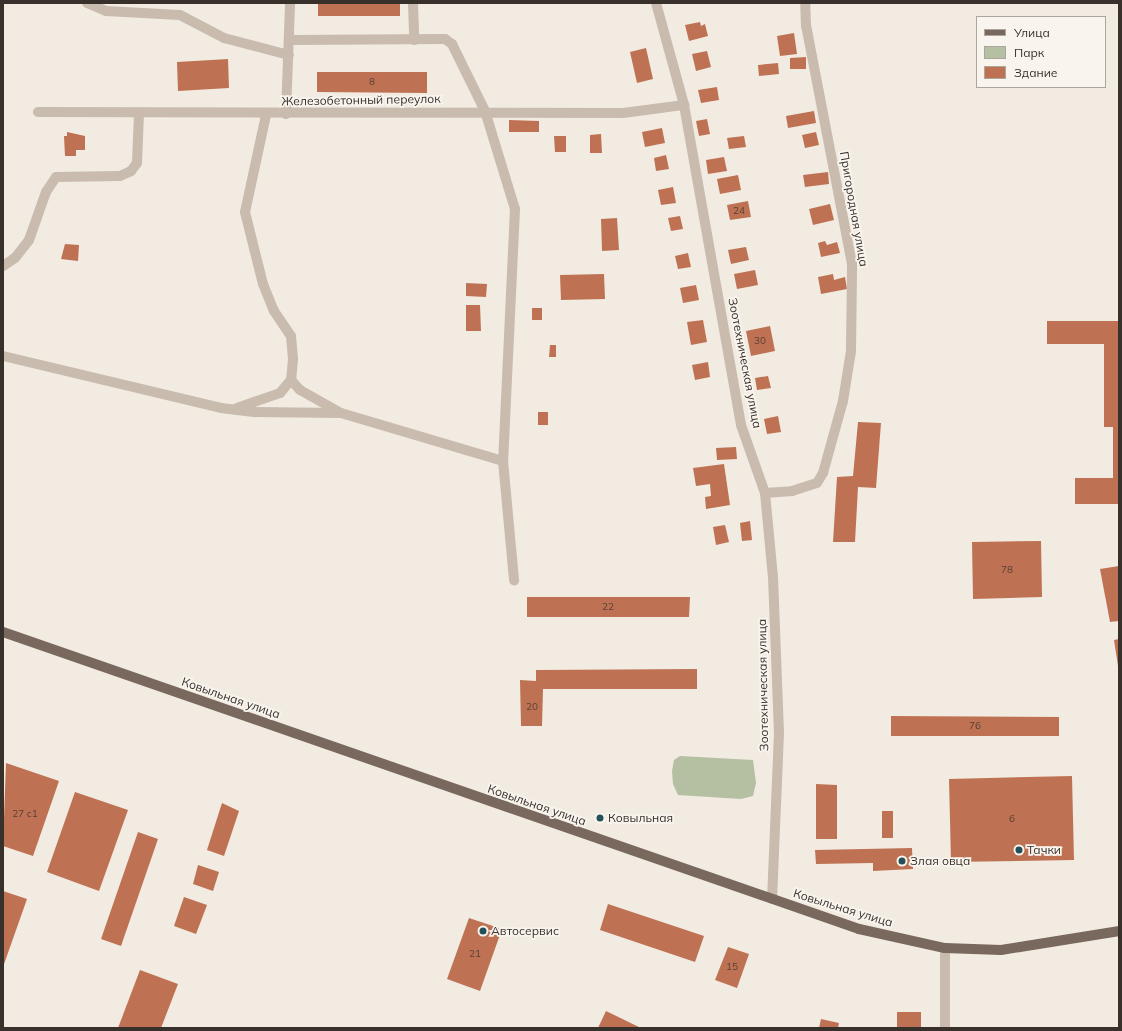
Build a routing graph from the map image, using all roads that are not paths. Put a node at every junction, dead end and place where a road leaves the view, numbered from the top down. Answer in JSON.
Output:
{"nodes":[{"id":1,"x":87,"y":3,"type":"edge"},
{"id":2,"x":290,"y":3,"type":"edge"},
{"id":3,"x":413,"y":3,"type":"edge"},
{"id":4,"x":656,"y":3,"type":"edge"},
{"id":5,"x":805,"y":3,"type":"edge"},
{"id":6,"x":290,"y":40,"type":"junction"},
{"id":7,"x":414,"y":40,"type":"junction"},
{"id":8,"x":288,"y":55,"type":"junction"},
{"id":9,"x":684,"y":105,"type":"junction"},
{"id":10,"x":485,"y":111,"type":"junction"},
{"id":11,"x":38,"y":112,"type":"dead end"},
{"id":12,"x":140,"y":113,"type":"junction"},
{"id":13,"x":286,"y":114,"type":"junction"},
{"id":14,"x":266,"y":115,"type":"junction"},
{"id":15,"x":3,"y":266,"type":"edge"},
{"id":16,"x":3,"y":356,"type":"edge"},
{"id":17,"x":291,"y":380,"type":"junction"},
{"id":18,"x":234,"y":409,"type":"junction"},
{"id":19,"x":340,"y":413,"type":"junction"},
{"id":20,"x":503,"y":461,"type":"junction"},
{"id":21,"x":765,"y":493,"type":"junction"},
{"id":22,"x":514,"y":580,"type":"dead end"},
{"id":23,"x":3,"y":632,"type":"edge"},
{"id":24,"x":772,"y":899,"type":"junction"},
{"id":25,"x":1119,"y":931,"type":"edge"},
{"id":26,"x":945,"y":948,"type":"junction"},
{"id":27,"x":945,"y":1028,"type":"edge"}],
"edges":[{"from":1,"to":8,"type":"street"},
{"from":2,"to":6,"type":"street"},
{"from":3,"to":7,"type":"street"},
{"from":4,"to":9,"type":"street","name":"Зоотехническая улица"},
{"from":5,"to":21,"type":"street","name":"Пригородная улица"},
{"from":6,"to":7,"type":"street"},
{"from":6,"to":8,"type":"street"},
{"from":7,"to":10,"type":"street"},
{"from":8,"to":13,"type":"street"},
{"from":9,"to":10,"type":"street","name":"Железобетонный переулок"},
{"from":9,"to":21,"type":"street","name":"Зоотехническая улица"},
{"from":10,"to":13,"type":"street","name":"Железобетонный переулок"},
{"from":10,"to":20,"type":"street"},
{"from":11,"to":12,"type":"street","name":"Железобетонный переулок"},
{"from":12,"to":14,"type":"street","name":"Железобетонный переулок"},
{"from":12,"to":15,"type":"street"},
{"from":13,"to":14,"type":"street","name":"Железобетонный переулок"},
{"from":14,"to":17,"type":"street"},
{"from":16,"to":18,"type":"street"},
{"from":17,"to":18,"type":"street"},
{"from":17,"to":19,"type":"street"},
{"from":18,"to":19,"type":"street"},
{"from":19,"to":20,"type":"street"},
{"from":20,"to":22,"type":"street"},
{"from":21,"to":24,"type":"street","name":"Зоотехническая улица"},
{"from":23,"to":24,"type":"main road","name":"Ковыльная улица"},
{"from":24,"to":26,"type":"main road","name":"Ковыльная улица"},
{"from":25,"to":26,"type":"main road","name":"Ковыльная улица"},
{"from":26,"to":27,"type":"street"}]}
